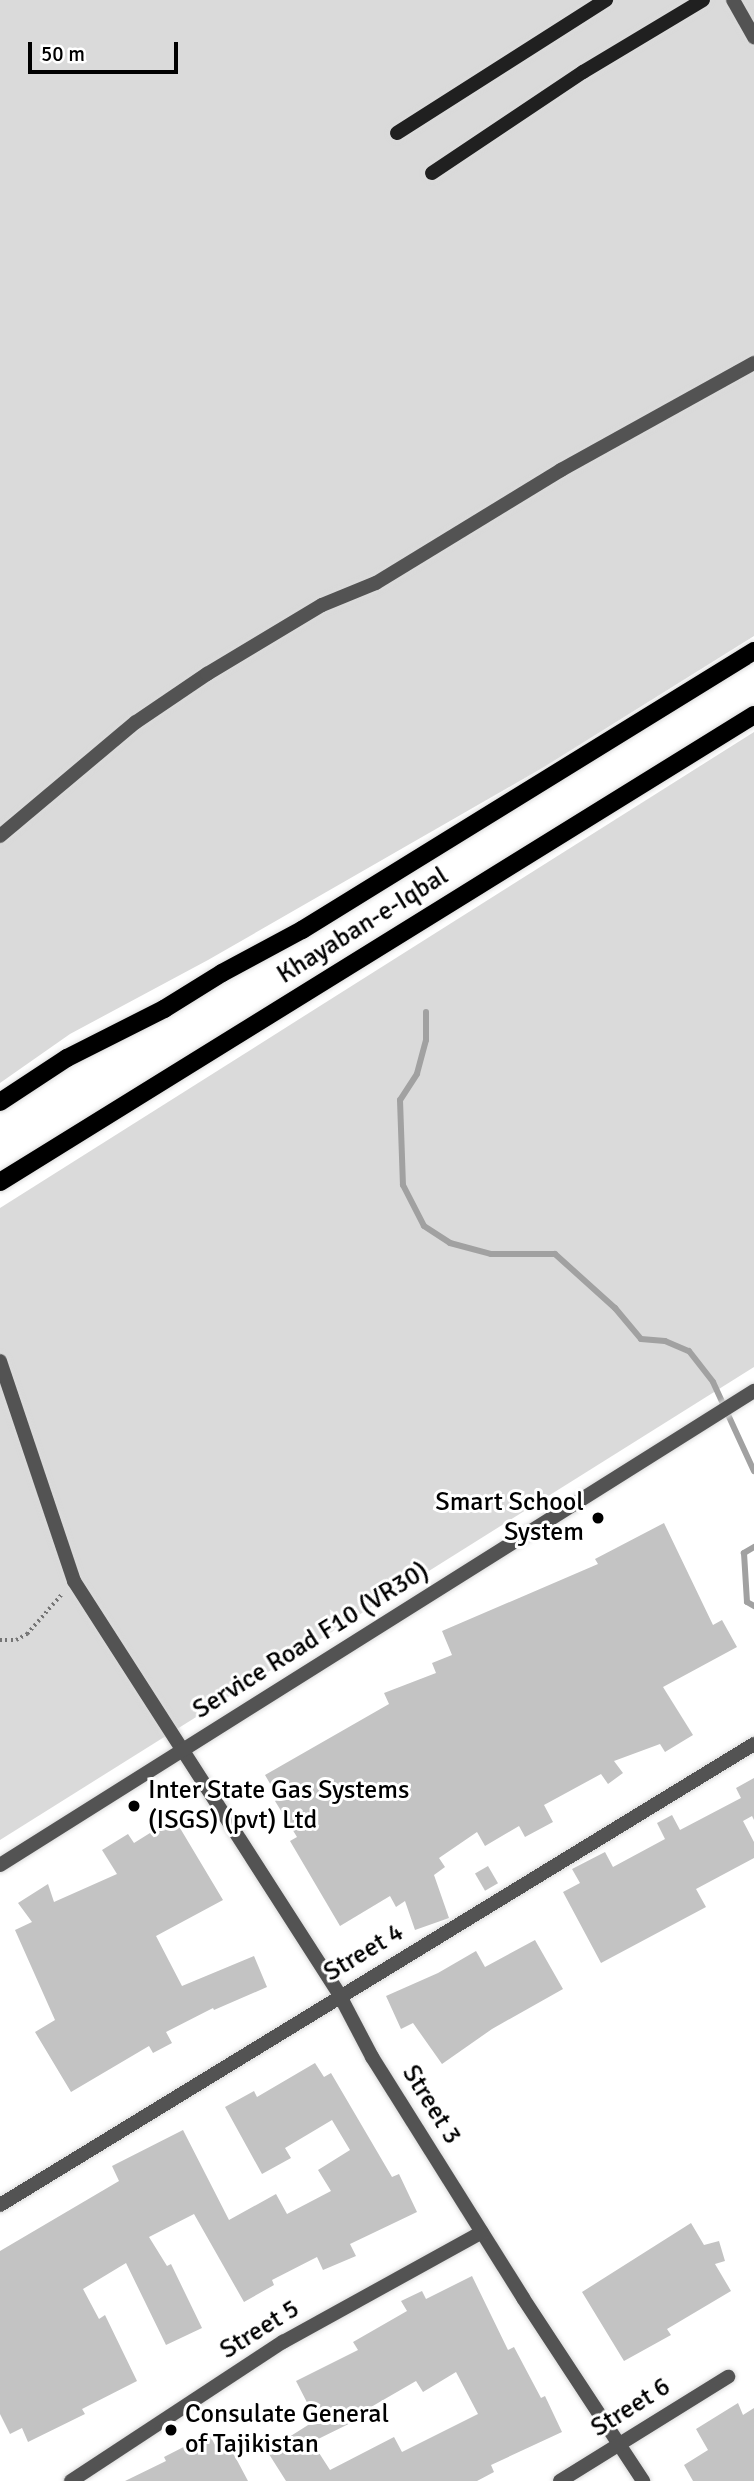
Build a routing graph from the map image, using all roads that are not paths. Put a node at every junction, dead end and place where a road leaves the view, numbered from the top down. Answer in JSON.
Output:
{"nodes":[{"id":1,"x":606,"y":0,"type":"edge"},
{"id":2,"x":703,"y":0,"type":"edge"},
{"id":3,"x":733,"y":0,"type":"edge"},
{"id":4,"x":754,"y":37,"type":"edge"},
{"id":5,"x":397,"y":133,"type":"dead end"},
{"id":6,"x":432,"y":173,"type":"dead end"},
{"id":7,"x":754,"y":363,"type":"edge"},
{"id":8,"x":754,"y":651,"type":"edge"},
{"id":9,"x":754,"y":715,"type":"edge"},
{"id":10,"x":0,"y":835,"type":"edge"},
{"id":11,"x":0,"y":1102,"type":"edge"},
{"id":12,"x":0,"y":1182,"type":"edge"},
{"id":13,"x":0,"y":1361,"type":"edge"},
{"id":14,"x":754,"y":1391,"type":"edge"},
{"id":15,"x":754,"y":1745,"type":"edge"},
{"id":16,"x":184,"y":1751,"type":"junction"},
{"id":17,"x":0,"y":1865,"type":"edge"},
{"id":18,"x":340,"y":1996,"type":"junction"},
{"id":19,"x":0,"y":2206,"type":"edge"},
{"id":20,"x":482,"y":2232,"type":"junction"},
{"id":21,"x":728,"y":2377,"type":"dead end"},
{"id":22,"x":619,"y":2444,"type":"junction"},
{"id":23,"x":71,"y":2481,"type":"edge"},
{"id":24,"x":560,"y":2481,"type":"edge"},
{"id":25,"x":643,"y":2481,"type":"edge"}],
"edges":[{"from":1,"to":5,"type":"street"},
{"from":2,"to":6,"type":"street"},
{"from":3,"to":4,"type":"street"},
{"from":7,"to":10,"type":"street"},
{"from":8,"to":11,"type":"main road","name":"Khayaban-e-Iqbal"},
{"from":9,"to":12,"type":"main road","name":"Khayaban-e-Iqbal"},
{"from":13,"to":16,"type":"street","name":"Street 3"},
{"from":14,"to":16,"type":"street","name":"Service Road F10 (VR30)"},
{"from":15,"to":18,"type":"street","name":"Street 4"},
{"from":16,"to":17,"type":"street","name":"Service Road F10 (VR30)"},
{"from":16,"to":18,"type":"street","name":"Street 3"},
{"from":18,"to":19,"type":"street","name":"Street 4"},
{"from":18,"to":20,"type":"street","name":"Street 3"},
{"from":20,"to":22,"type":"street","name":"Street 3"},
{"from":20,"to":23,"type":"street","name":"Street 5"},
{"from":21,"to":22,"type":"street","name":"Street 6"},
{"from":22,"to":24,"type":"street","name":"Street 6"},
{"from":22,"to":25,"type":"street","name":"Street 3"}]}
